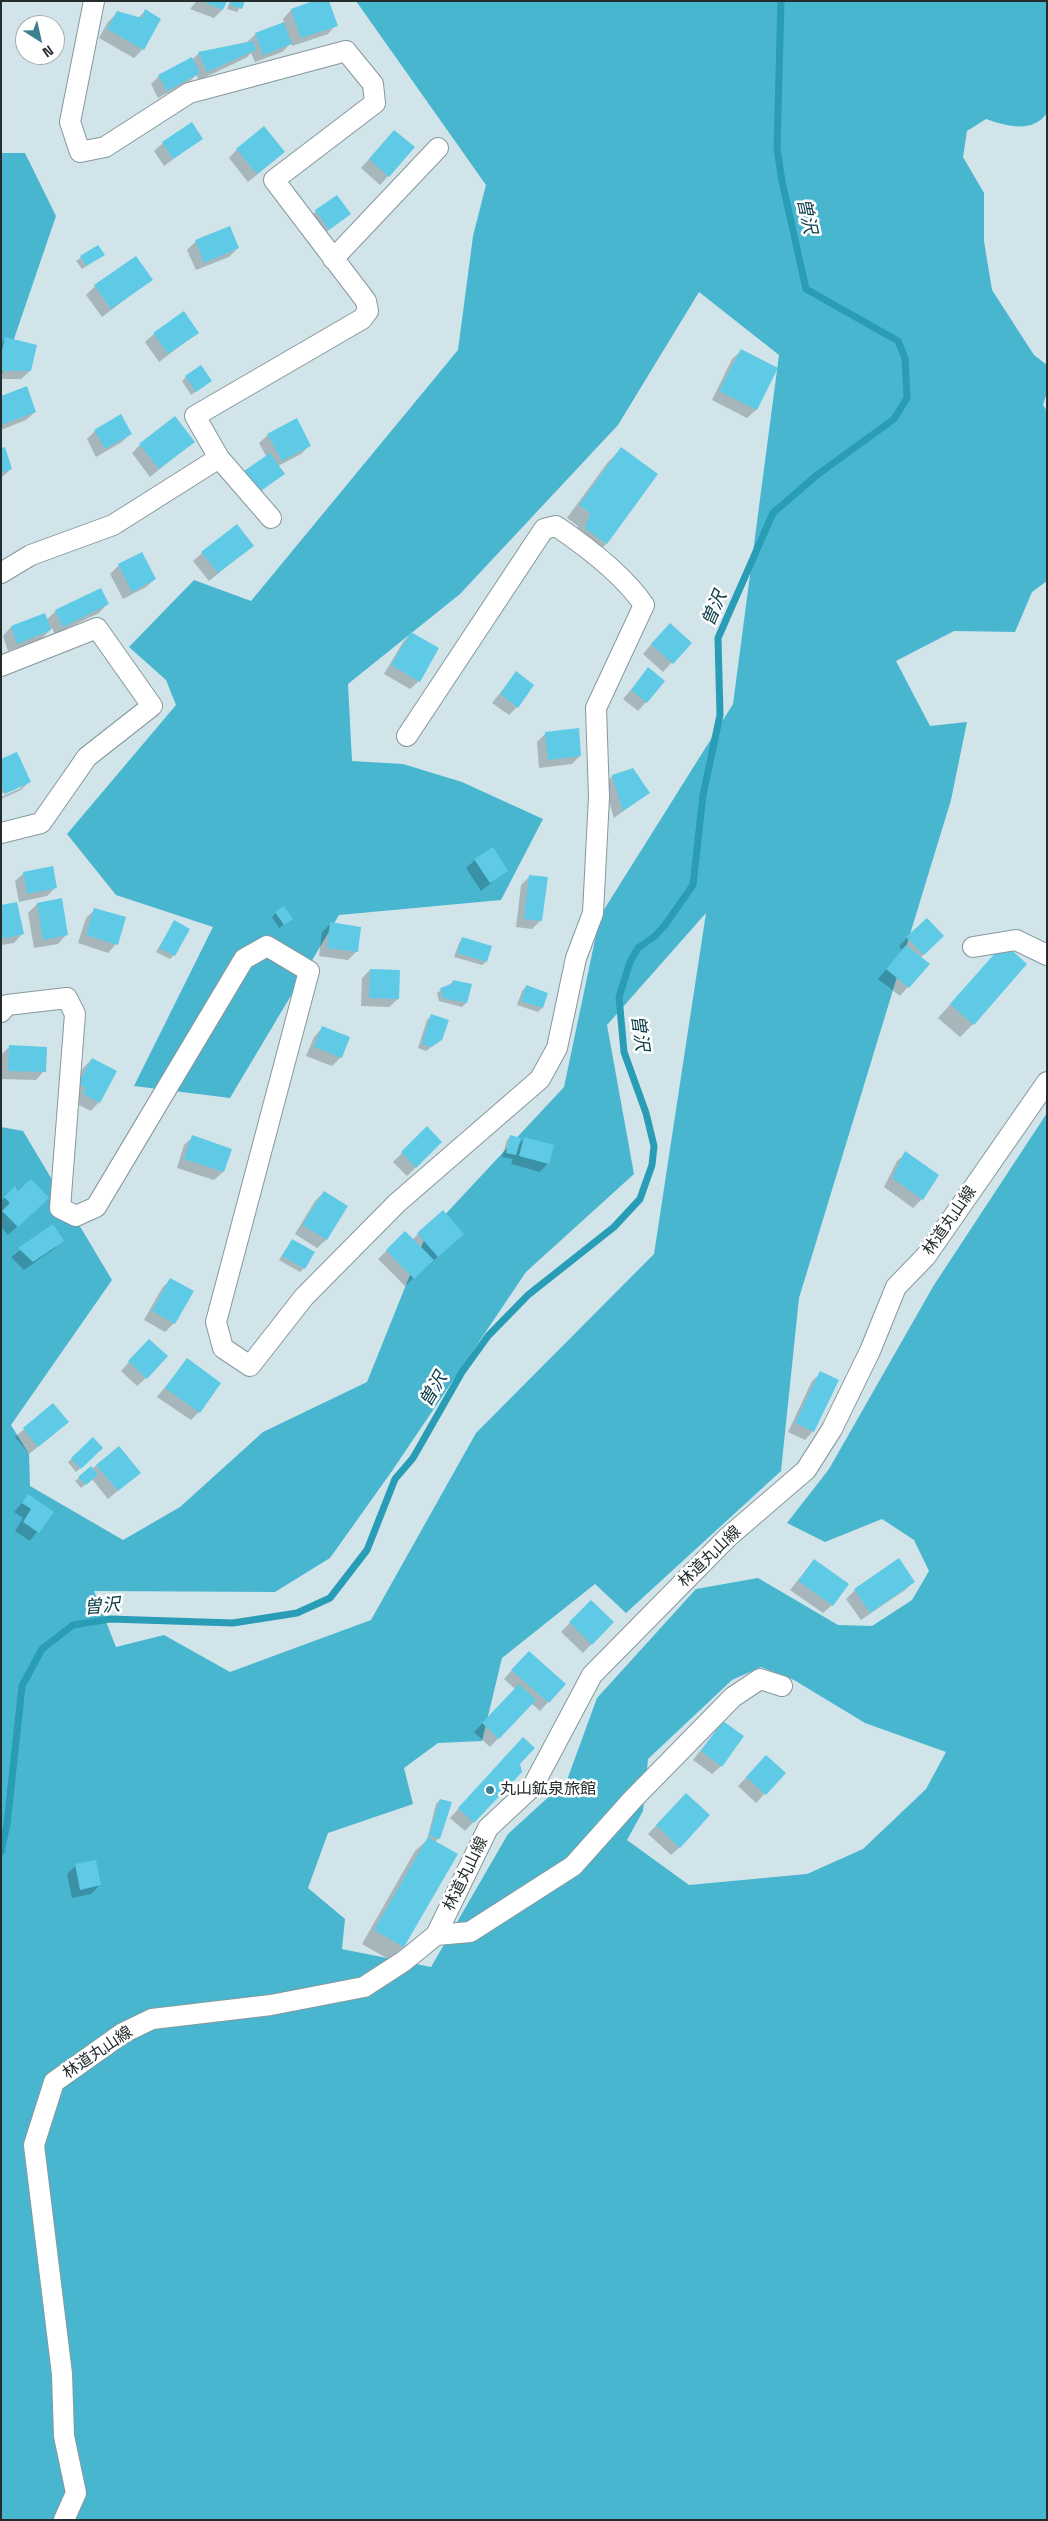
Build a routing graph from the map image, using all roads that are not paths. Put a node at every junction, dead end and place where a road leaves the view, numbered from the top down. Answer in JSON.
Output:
{"nodes":[{"id":1,"x":94,"y":1,"type":"edge"},
{"id":2,"x":438,"y":148,"type":"dead end"},
{"id":3,"x":333,"y":259,"type":"junction"},
{"id":4,"x":219,"y":458,"type":"junction"},
{"id":5,"x":271,"y":518,"type":"dead end"},
{"id":6,"x":1,"y":573,"type":"edge"},
{"id":7,"x":1,"y":666,"type":"edge"},
{"id":8,"x":407,"y":736,"type":"dead end"},
{"id":9,"x":1,"y":833,"type":"edge"},
{"id":10,"x":973,"y":947,"type":"dead end"},
{"id":11,"x":1047,"y":955,"type":"edge"},
{"id":12,"x":1,"y":1012,"type":"edge"},
{"id":13,"x":1047,"y":1082,"type":"edge"},
{"id":14,"x":782,"y":1686,"type":"dead end"},
{"id":15,"x":436,"y":1935,"type":"junction"},
{"id":16,"x":64,"y":2520,"type":"edge"}],
"edges":[{"from":1,"to":3,"type":"street"},
{"from":2,"to":3,"type":"street"},
{"from":3,"to":4,"type":"street"},
{"from":4,"to":5,"type":"street"},
{"from":4,"to":6,"type":"street"},
{"from":7,"to":9,"type":"street"},
{"from":8,"to":12,"type":"street"},
{"from":10,"to":11,"type":"street"},
{"from":13,"to":15,"type":"street","name":"林道丸山線"},
{"from":14,"to":15,"type":"street"},
{"from":15,"to":16,"type":"street","name":"林道丸山線"}]}
